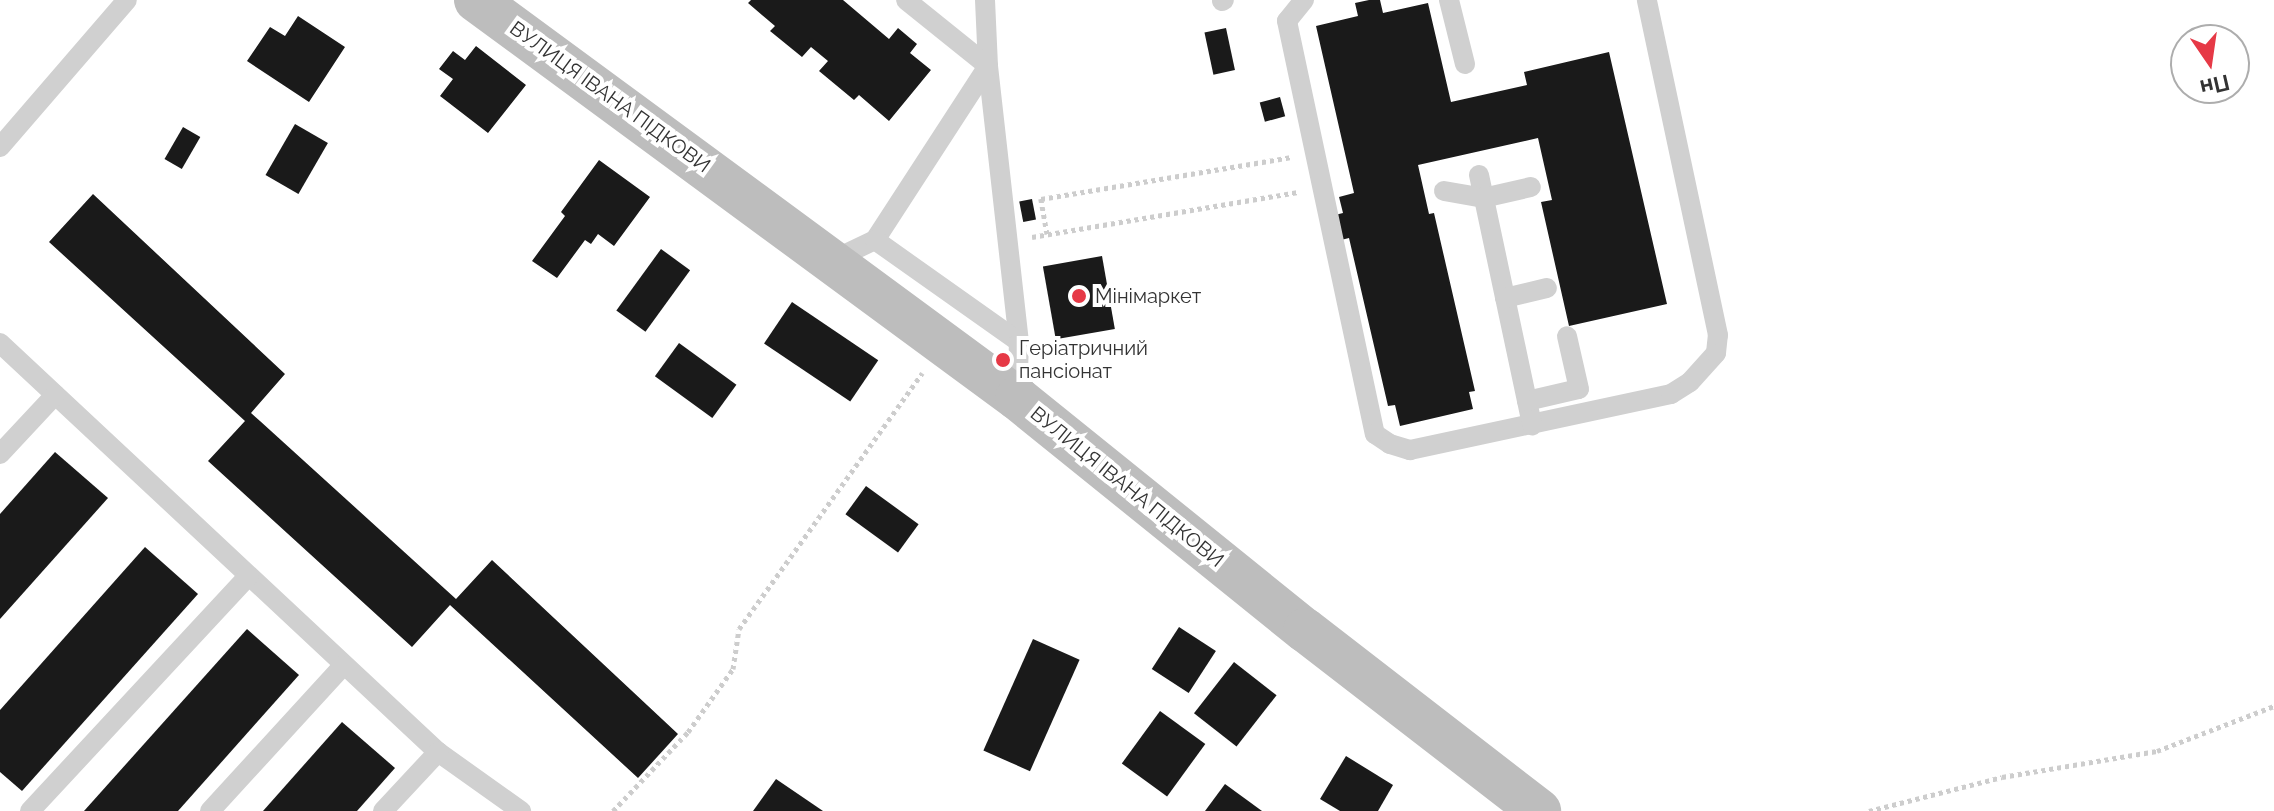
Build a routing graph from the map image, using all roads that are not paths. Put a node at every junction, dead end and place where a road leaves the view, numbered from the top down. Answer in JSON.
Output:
{"nodes":[{"id":1,"x":127,"y":0,"type":"edge"},
{"id":2,"x":476,"y":0,"type":"edge"},
{"id":3,"x":906,"y":0,"type":"edge"},
{"id":4,"x":985,"y":0,"type":"edge"},
{"id":5,"x":1304,"y":0,"type":"edge"},
{"id":6,"x":1449,"y":0,"type":"edge"},
{"id":7,"x":1647,"y":0,"type":"edge"},
{"id":8,"x":1465,"y":64,"type":"dead end"},
{"id":9,"x":988,"y":66,"type":"junction"},
{"id":10,"x":0,"y":147,"type":"edge"},
{"id":11,"x":1479,"y":175,"type":"dead end"},
{"id":12,"x":1531,"y":187,"type":"dead end"},
{"id":13,"x":1444,"y":191,"type":"dead end"},
{"id":14,"x":1483,"y":198,"type":"junction"},
{"id":15,"x":875,"y":240,"type":"junction"},
{"id":16,"x":833,"y":260,"type":"junction"},
{"id":17,"x":1547,"y":288,"type":"dead end"},
{"id":18,"x":1505,"y":298,"type":"junction"},
{"id":19,"x":1567,"y":336,"type":"dead end"},
{"id":20,"x":1019,"y":342,"type":"junction"},
{"id":21,"x":0,"y":343,"type":"edge"},
{"id":22,"x":55,"y":395,"type":"junction"},
{"id":23,"x":1017,"y":398,"type":"junction"},
{"id":24,"x":1527,"y":401,"type":"junction"},
{"id":25,"x":1532,"y":425,"type":"junction"},
{"id":26,"x":0,"y":454,"type":"edge"},
{"id":27,"x":248,"y":576,"type":"junction"},
{"id":28,"x":343,"y":666,"type":"junction"},
{"id":29,"x":438,"y":752,"type":"junction"},
{"id":30,"x":30,"y":811,"type":"edge"},
{"id":31,"x":210,"y":811,"type":"edge"},
{"id":32,"x":383,"y":811,"type":"edge"},
{"id":33,"x":521,"y":811,"type":"edge"},
{"id":34,"x":1539,"y":811,"type":"edge"}],
"edges":[{"from":1,"to":10,"type":"lane"},
{"from":2,"to":16,"type":"street","name":"ВУЛИЦЯ ІВАНА ПІДКОВИ"},
{"from":3,"to":9,"type":"lane"},
{"from":4,"to":9,"type":"lane"},
{"from":5,"to":25,"type":"lane"},
{"from":6,"to":8,"type":"lane"},
{"from":7,"to":25,"type":"lane"},
{"from":9,"to":15,"type":"lane"},
{"from":9,"to":20,"type":"lane"},
{"from":11,"to":14,"type":"lane"},
{"from":12,"to":14,"type":"lane"},
{"from":13,"to":14,"type":"lane"},
{"from":14,"to":18,"type":"lane"},
{"from":15,"to":16,"type":"lane"},
{"from":15,"to":20,"type":"lane"},
{"from":16,"to":23,"type":"street","name":"ВУЛИЦЯ ІВАНА ПІДКОВИ"},
{"from":17,"to":18,"type":"lane"},
{"from":18,"to":24,"type":"lane"},
{"from":19,"to":24,"type":"lane"},
{"from":20,"to":23,"type":"lane"},
{"from":21,"to":22,"type":"lane"},
{"from":22,"to":26,"type":"lane"},
{"from":22,"to":27,"type":"lane"},
{"from":23,"to":34,"type":"street","name":"ВУЛИЦЯ ІВАНА ПІДКОВИ"},
{"from":24,"to":25,"type":"lane"},
{"from":27,"to":28,"type":"lane"},
{"from":27,"to":30,"type":"lane"},
{"from":28,"to":29,"type":"lane"},
{"from":28,"to":31,"type":"lane"},
{"from":29,"to":32,"type":"lane"},
{"from":29,"to":33,"type":"lane"}]}
